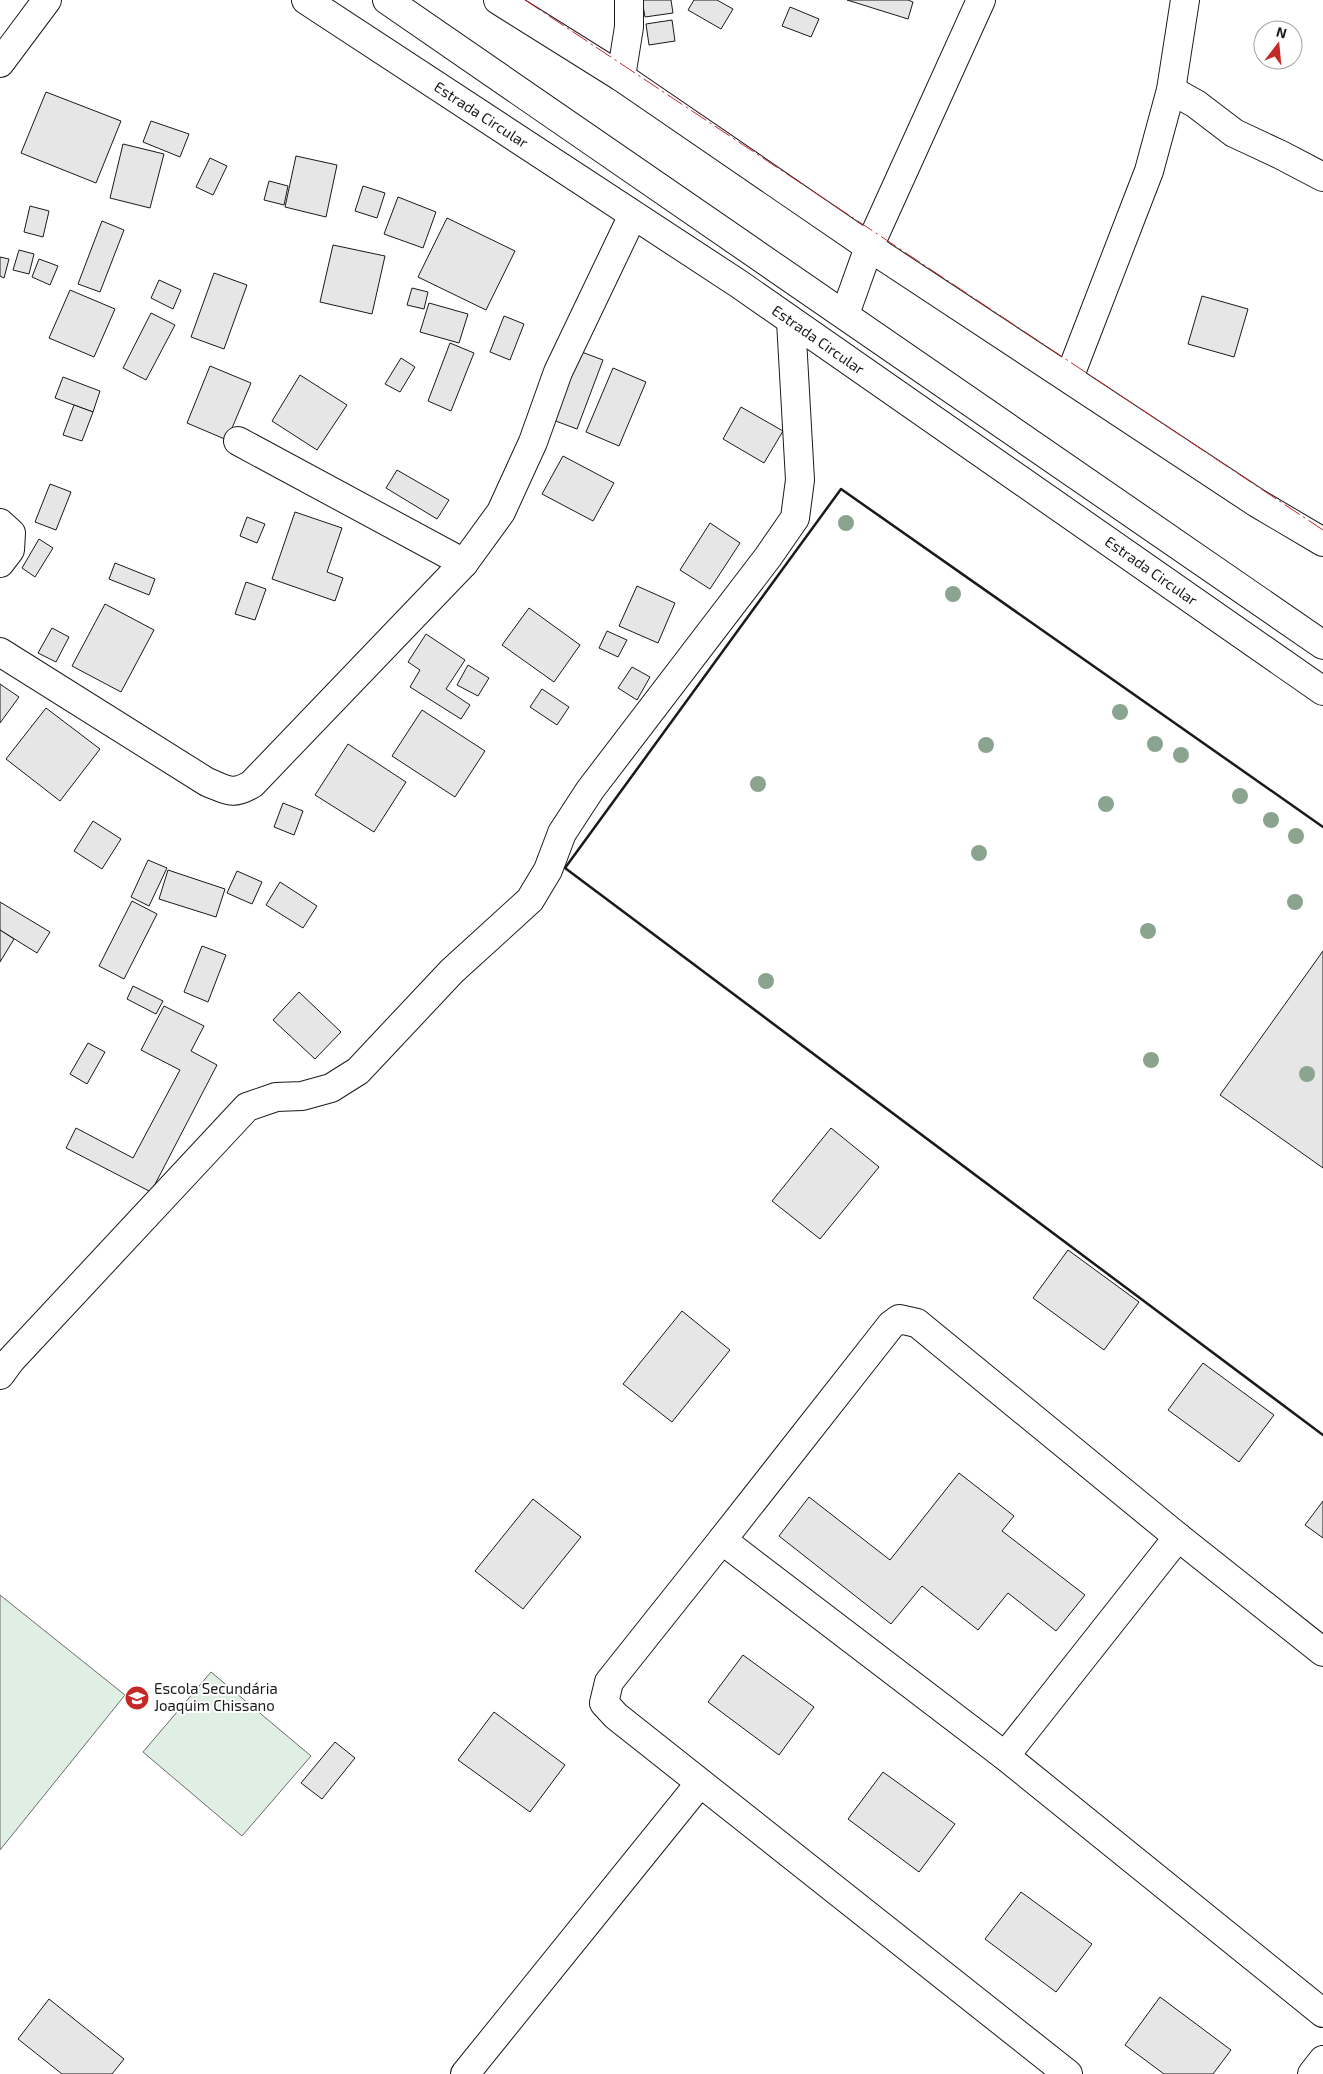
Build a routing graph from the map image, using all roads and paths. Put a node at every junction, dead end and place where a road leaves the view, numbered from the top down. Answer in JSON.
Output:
{"nodes":[{"id":1,"x":47,"y":0,"type":"edge"},
{"id":2,"x":306,"y":0,"type":"edge"},
{"id":3,"x":387,"y":0,"type":"edge"},
{"id":4,"x":498,"y":0,"type":"edge"},
{"id":5,"x":629,"y":0,"type":"edge"},
{"id":6,"x":981,"y":0,"type":"edge"},
{"id":7,"x":1185,"y":0,"type":"edge"},
{"id":8,"x":0,"y":63,"type":"edge"},
{"id":9,"x":621,"y":77,"type":"junction"},
{"id":10,"x":1171,"y":90,"type":"junction"},
{"id":11,"x":1323,"y":177,"type":"edge"},
{"id":12,"x":633,"y":215,"type":"junction"},
{"id":13,"x":869,"y":246,"type":"junction"},
{"id":14,"x":845,"y":314,"type":"junction"},
{"id":15,"x":791,"y":320,"type":"junction"},
{"id":16,"x":1069,"y":378,"type":"junction"},
{"id":17,"x":238,"y":441,"type":"dead end"},
{"id":18,"x":0,"y":523,"type":"edge"},
{"id":19,"x":1323,"y":542,"type":"edge"},
{"id":20,"x":464,"y":562,"type":"junction"},
{"id":21,"x":0,"y":563,"type":"edge"},
{"id":22,"x":1323,"y":645,"type":"edge"},
{"id":23,"x":0,"y":652,"type":"edge"},
{"id":24,"x":1323,"y":691,"type":"edge"},
{"id":25,"x":4,"y":1361,"type":"edge"},
{"id":26,"x":1178,"y":1537,"type":"junction"},
{"id":27,"x":722,"y":1540,"type":"junction"},
{"id":28,"x":1323,"y":1652,"type":"edge"},
{"id":29,"x":1005,"y":1756,"type":"junction"},
{"id":30,"x":700,"y":1782,"type":"junction"},
{"id":31,"x":1323,"y":2013,"type":"edge"},
{"id":32,"x":1323,"y":2060,"type":"edge"},
{"id":33,"x":465,"y":2074,"type":"edge"},
{"id":34,"x":1068,"y":2074,"type":"edge"},
{"id":35,"x":1312,"y":2074,"type":"edge"}],
"edges":[{"from":1,"to":8,"type":"street"},
{"from":2,"to":12,"type":"street","name":"Estrada Circular"},
{"from":3,"to":14,"type":"street"},
{"from":4,"to":9,"type":"street"},
{"from":5,"to":9,"type":"street"},
{"from":6,"to":13,"type":"street"},
{"from":7,"to":10,"type":"street"},
{"from":9,"to":13,"type":"street"},
{"from":10,"to":11,"type":"street"},
{"from":10,"to":16,"type":"street"},
{"from":12,"to":15,"type":"street","name":"Estrada Circular"},
{"from":12,"to":20,"type":"street"},
{"from":13,"to":14,"type":"street"},
{"from":13,"to":16,"type":"street"},
{"from":14,"to":22,"type":"street"},
{"from":15,"to":24,"type":"street","name":"Estrada Circular"},
{"from":15,"to":25,"type":"street"},
{"from":16,"to":19,"type":"street"},
{"from":17,"to":20,"type":"street"},
{"from":18,"to":21,"type":"street"},
{"from":20,"to":23,"type":"street"},
{"from":26,"to":27,"type":"street"},
{"from":26,"to":28,"type":"street"},
{"from":26,"to":29,"type":"street"},
{"from":27,"to":29,"type":"street"},
{"from":27,"to":30,"type":"street"},
{"from":29,"to":31,"type":"street"},
{"from":30,"to":33,"type":"street"},
{"from":30,"to":34,"type":"street"},
{"from":32,"to":35,"type":"street"}]}
